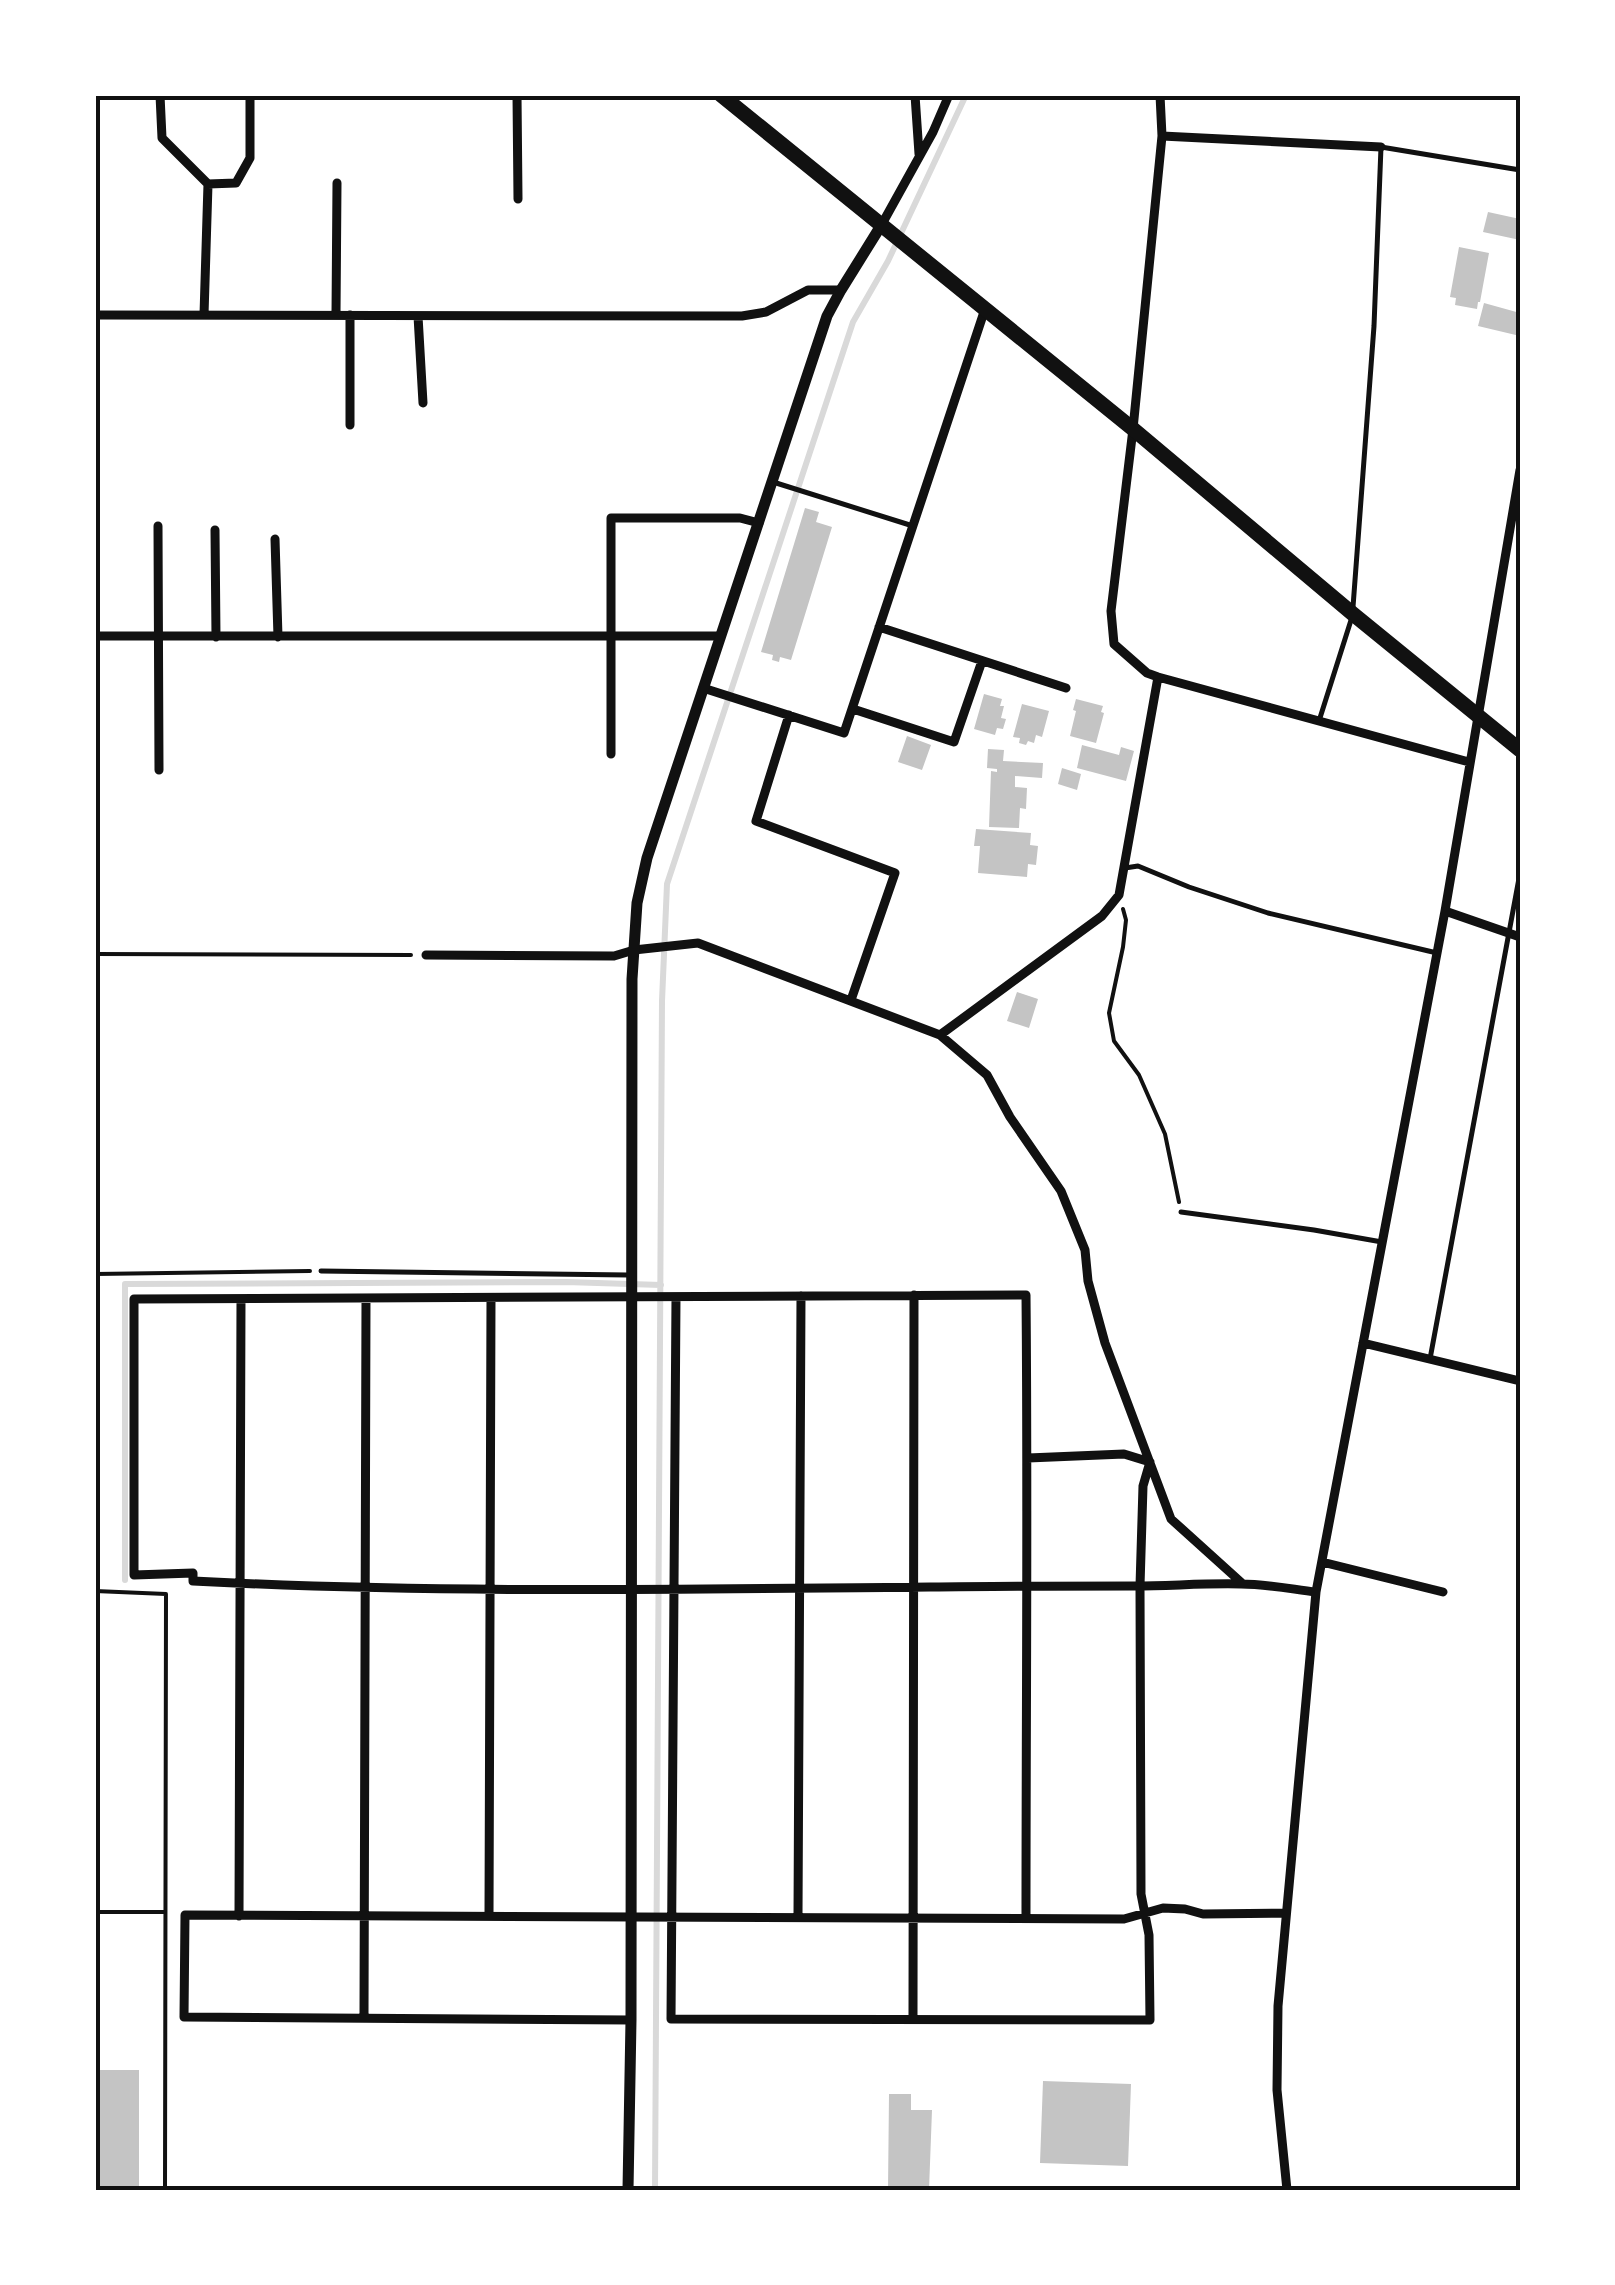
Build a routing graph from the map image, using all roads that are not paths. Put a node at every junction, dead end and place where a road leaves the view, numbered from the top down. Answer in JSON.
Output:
{"nodes":[{"id":1,"x":160,"y":95,"type":"edge"},
{"id":2,"x":250,"y":95,"type":"edge"},
{"id":3,"x":517,"y":95,"type":"edge"},
{"id":4,"x":721,"y":95,"type":"edge"},
{"id":5,"x":914,"y":95,"type":"edge"},
{"id":6,"x":949,"y":95,"type":"edge"},
{"id":7,"x":1160,"y":95,"type":"edge"},
{"id":8,"x":1162,"y":136,"type":"junction"},
{"id":9,"x":1381,"y":147,"type":"junction"},
{"id":10,"x":919,"y":157,"type":"junction"},
{"id":11,"x":1520,"y":170,"type":"edge"},
{"id":12,"x":337,"y":183,"type":"dead end"},
{"id":13,"x":208,"y":184,"type":"junction"},
{"id":14,"x":518,"y":199,"type":"dead end"},
{"id":15,"x":882,"y":224,"type":"junction"},
{"id":16,"x":840,"y":290,"type":"junction"},
{"id":17,"x":985,"y":309,"type":"junction"},
{"id":18,"x":95,"y":315,"type":"edge"},
{"id":19,"x":204,"y":315,"type":"junction"},
{"id":20,"x":336,"y":316,"type":"junction"},
{"id":21,"x":350,"y":316,"type":"junction"},
{"id":22,"x":418,"y":316,"type":"junction"},
{"id":23,"x":423,"y":403,"type":"dead end"},
{"id":24,"x":350,"y":425,"type":"dead end"},
{"id":25,"x":1133,"y":429,"type":"junction"},
{"id":26,"x":1520,"y":470,"type":"edge"},
{"id":27,"x":772,"y":482,"type":"junction"},
{"id":28,"x":758,"y":523,"type":"junction"},
{"id":29,"x":158,"y":526,"type":"dead end"},
{"id":30,"x":913,"y":526,"type":"junction"},
{"id":31,"x":215,"y":530,"type":"dead end"},
{"id":32,"x":274,"y":539,"type":"dead end"},
{"id":33,"x":1353,"y":614,"type":"junction"},
{"id":34,"x":879,"y":627,"type":"junction"},
{"id":35,"x":95,"y":636,"type":"edge"},
{"id":36,"x":159,"y":636,"type":"junction"},
{"id":37,"x":216,"y":636,"type":"junction"},
{"id":38,"x":610,"y":636,"type":"junction"},
{"id":39,"x":721,"y":636,"type":"junction"},
{"id":40,"x":278,"y":637,"type":"junction"},
{"id":41,"x":982,"y":661,"type":"junction"},
{"id":42,"x":1158,"y":678,"type":"junction"},
{"id":43,"x":704,"y":688,"type":"junction"},
{"id":44,"x":1066,"y":688,"type":"dead end"},
{"id":45,"x":853,"y":709,"type":"junction"},
{"id":46,"x":789,"y":714,"type":"junction"},
{"id":47,"x":1477,"y":716,"type":"junction"},
{"id":48,"x":1318,"y":722,"type":"junction"},
{"id":49,"x":1520,"y":750,"type":"edge"},
{"id":50,"x":611,"y":754,"type":"dead end"},
{"id":51,"x":1469,"y":762,"type":"junction"},
{"id":52,"x":159,"y":770,"type":"dead end"},
{"id":53,"x":1125,"y":868,"type":"junction"},
{"id":54,"x":1520,"y":873,"type":"edge"},
{"id":55,"x":1445,"y":912,"type":"junction"},
{"id":56,"x":1515,"y":936,"type":"edge"},
{"id":57,"x":634,"y":950,"type":"junction"},
{"id":58,"x":1437,"y":953,"type":"junction"},
{"id":59,"x":426,"y":955,"type":"road end"},
{"id":60,"x":851,"y":1000,"type":"junction"},
{"id":61,"x":940,"y":1035,"type":"junction"},
{"id":62,"x":1181,"y":1212,"type":"road end"},
{"id":63,"x":1382,"y":1242,"type":"junction"},
{"id":64,"x":321,"y":1271,"type":"road end"},
{"id":65,"x":632,"y":1275,"type":"junction"},
{"id":66,"x":914,"y":1295,"type":"junction"},
{"id":67,"x":801,"y":1296,"type":"junction"},
{"id":68,"x":632,"y":1297,"type":"junction"},
{"id":69,"x":676,"y":1297,"type":"junction"},
{"id":70,"x":366,"y":1298,"type":"junction"},
{"id":71,"x":491,"y":1298,"type":"junction"},
{"id":72,"x":240,"y":1299,"type":"junction"},
{"id":73,"x":1363,"y":1344,"type":"junction"},
{"id":74,"x":1430,"y":1359,"type":"junction"},
{"id":75,"x":1520,"y":1382,"type":"edge"},
{"id":76,"x":1028,"y":1458,"type":"junction"},
{"id":77,"x":1150,"y":1462,"type":"junction"},
{"id":78,"x":1322,"y":1562,"type":"junction"},
{"id":79,"x":240,"y":1583,"type":"junction"},
{"id":80,"x":1243,"y":1584,"type":"junction"},
{"id":81,"x":365,"y":1586,"type":"junction"},
{"id":82,"x":1026,"y":1586,"type":"junction"},
{"id":83,"x":1140,"y":1586,"type":"junction"},
{"id":84,"x":800,"y":1587,"type":"junction"},
{"id":85,"x":914,"y":1587,"type":"junction"},
{"id":86,"x":490,"y":1588,"type":"junction"},
{"id":87,"x":630,"y":1588,"type":"junction"},
{"id":88,"x":674,"y":1589,"type":"junction"},
{"id":89,"x":1316,"y":1592,"type":"junction"},
{"id":90,"x":1443,"y":1592,"type":"dead end"},
{"id":91,"x":1286,"y":1913,"type":"junction"},
{"id":92,"x":1146,"y":1914,"type":"junction"},
{"id":93,"x":239,"y":1916,"type":"junction"},
{"id":94,"x":364,"y":1916,"type":"junction"},
{"id":95,"x":489,"y":1916,"type":"junction"},
{"id":96,"x":798,"y":1916,"type":"junction"},
{"id":97,"x":630,"y":1918,"type":"junction"},
{"id":98,"x":672,"y":1918,"type":"junction"},
{"id":99,"x":913,"y":1918,"type":"junction"},
{"id":100,"x":1026,"y":1918,"type":"junction"},
{"id":101,"x":364,"y":2018,"type":"junction"},
{"id":102,"x":913,"y":2019,"type":"junction"},
{"id":103,"x":631,"y":2020,"type":"junction"},
{"id":104,"x":628,"y":2190,"type":"edge"},
{"id":105,"x":1287,"y":2190,"type":"edge"}],
"edges":[{"from":1,"to":13,"type":"street"},
{"from":2,"to":13,"type":"street"},
{"from":3,"to":14,"type":"street"},
{"from":4,"to":15,"type":"main road"},
{"from":5,"to":10,"type":"street"},
{"from":6,"to":10,"type":"street"},
{"from":7,"to":8,"type":"street"},
{"from":8,"to":9,"type":"street"},
{"from":8,"to":25,"type":"street"},
{"from":9,"to":11,"type":"lane"},
{"from":9,"to":33,"type":"lane"},
{"from":10,"to":15,"type":"street"},
{"from":12,"to":20,"type":"street"},
{"from":13,"to":19,"type":"street"},
{"from":15,"to":16,"type":"street"},
{"from":15,"to":17,"type":"main road"},
{"from":16,"to":22,"type":"street"},
{"from":16,"to":27,"type":"street"},
{"from":17,"to":25,"type":"main road"},
{"from":17,"to":30,"type":"street"},
{"from":18,"to":19,"type":"street"},
{"from":19,"to":20,"type":"street"},
{"from":20,"to":21,"type":"street"},
{"from":21,"to":22,"type":"street"},
{"from":21,"to":24,"type":"street"},
{"from":22,"to":23,"type":"street"},
{"from":25,"to":33,"type":"main road"},
{"from":25,"to":42,"type":"street"},
{"from":26,"to":47,"type":"street"},
{"from":27,"to":28,"type":"street"},
{"from":27,"to":30,"type":"lane"},
{"from":28,"to":38,"type":"street"},
{"from":28,"to":39,"type":"street"},
{"from":29,"to":36,"type":"street"},
{"from":30,"to":34,"type":"street"},
{"from":31,"to":37,"type":"street"},
{"from":32,"to":40,"type":"street"},
{"from":33,"to":47,"type":"main road"},
{"from":33,"to":48,"type":"lane"},
{"from":34,"to":41,"type":"street"},
{"from":34,"to":45,"type":"street"},
{"from":35,"to":36,"type":"street"},
{"from":36,"to":37,"type":"street"},
{"from":36,"to":52,"type":"street"},
{"from":37,"to":40,"type":"street"},
{"from":38,"to":39,"type":"street"},
{"from":38,"to":40,"type":"street"},
{"from":38,"to":50,"type":"street"},
{"from":39,"to":43,"type":"street"},
{"from":41,"to":44,"type":"street"},
{"from":41,"to":45,"type":"street"},
{"from":42,"to":48,"type":"street"},
{"from":42,"to":53,"type":"street"},
{"from":43,"to":46,"type":"street"},
{"from":43,"to":57,"type":"street"},
{"from":45,"to":46,"type":"street"},
{"from":46,"to":60,"type":"street"},
{"from":47,"to":49,"type":"main road"},
{"from":47,"to":51,"type":"street"},
{"from":48,"to":51,"type":"street"},
{"from":51,"to":55,"type":"street"},
{"from":53,"to":58,"type":"lane"},
{"from":53,"to":61,"type":"street"},
{"from":54,"to":56,"type":"lane"},
{"from":55,"to":56,"type":"street"},
{"from":55,"to":58,"type":"street"},
{"from":56,"to":74,"type":"lane"},
{"from":57,"to":59,"type":"street"},
{"from":57,"to":60,"type":"street"},
{"from":57,"to":65,"type":"street"},
{"from":58,"to":63,"type":"street"},
{"from":60,"to":61,"type":"street"},
{"from":61,"to":77,"type":"street"},
{"from":62,"to":63,"type":"lane"},
{"from":63,"to":73,"type":"street"},
{"from":64,"to":65,"type":"lane"},
{"from":65,"to":68,"type":"street"},
{"from":66,"to":67,"type":"street"},
{"from":66,"to":76,"type":"street"},
{"from":66,"to":85,"type":"street"},
{"from":67,"to":69,"type":"street"},
{"from":67,"to":84,"type":"street"},
{"from":68,"to":69,"type":"street"},
{"from":68,"to":71,"type":"street"},
{"from":68,"to":87,"type":"street"},
{"from":69,"to":88,"type":"street"},
{"from":70,"to":71,"type":"street"},
{"from":70,"to":72,"type":"street"},
{"from":70,"to":81,"type":"street"},
{"from":71,"to":86,"type":"street"},
{"from":72,"to":79,"type":"street"},
{"from":72,"to":79,"type":"street"},
{"from":73,"to":74,"type":"street"},
{"from":73,"to":78,"type":"street"},
{"from":74,"to":75,"type":"street"},
{"from":76,"to":77,"type":"street"},
{"from":76,"to":82,"type":"street"},
{"from":77,"to":80,"type":"street"},
{"from":77,"to":83,"type":"street"},
{"from":78,"to":89,"type":"street"},
{"from":78,"to":90,"type":"street"},
{"from":79,"to":81,"type":"street"},
{"from":79,"to":93,"type":"street"},
{"from":80,"to":83,"type":"street"},
{"from":80,"to":89,"type":"street"},
{"from":81,"to":86,"type":"street"},
{"from":81,"to":94,"type":"street"},
{"from":82,"to":83,"type":"street"},
{"from":82,"to":85,"type":"street"},
{"from":82,"to":100,"type":"street"},
{"from":83,"to":92,"type":"street"},
{"from":84,"to":85,"type":"street"},
{"from":84,"to":88,"type":"street"},
{"from":84,"to":96,"type":"street"},
{"from":85,"to":99,"type":"street"},
{"from":86,"to":87,"type":"street"},
{"from":86,"to":95,"type":"street"},
{"from":87,"to":88,"type":"street"},
{"from":87,"to":97,"type":"street"},
{"from":88,"to":98,"type":"street"},
{"from":89,"to":91,"type":"street"},
{"from":91,"to":92,"type":"street"},
{"from":91,"to":105,"type":"street"},
{"from":92,"to":100,"type":"street"},
{"from":92,"to":102,"type":"street"},
{"from":93,"to":94,"type":"street"},
{"from":93,"to":101,"type":"street"},
{"from":94,"to":95,"type":"street"},
{"from":94,"to":101,"type":"street"},
{"from":95,"to":97,"type":"street"},
{"from":96,"to":98,"type":"street"},
{"from":96,"to":99,"type":"street"},
{"from":97,"to":98,"type":"street"},
{"from":97,"to":103,"type":"street"},
{"from":98,"to":102,"type":"street"},
{"from":99,"to":100,"type":"street"},
{"from":99,"to":102,"type":"street"},
{"from":101,"to":103,"type":"street"},
{"from":103,"to":104,"type":"street"}]}
